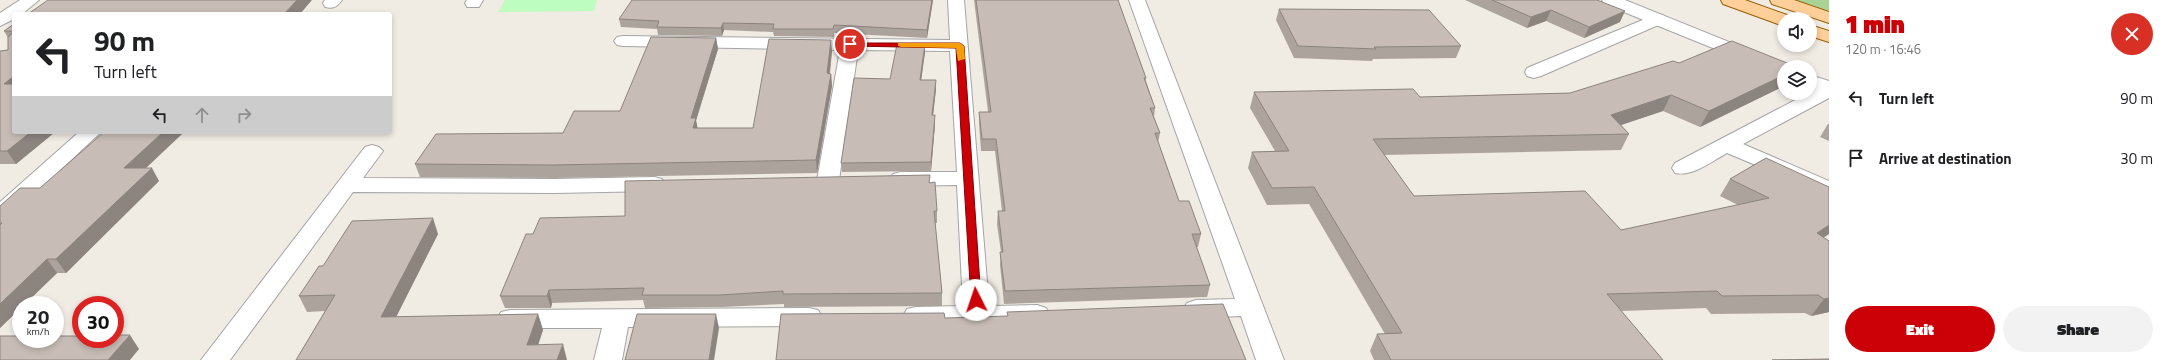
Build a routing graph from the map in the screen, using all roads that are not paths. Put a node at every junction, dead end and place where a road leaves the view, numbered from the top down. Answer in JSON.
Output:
{"nodes":[{"id":1,"x":31,"y":0,"type":"edge"},
{"id":2,"x":956,"y":0,"type":"edge"},
{"id":3,"x":1137,"y":0,"type":"edge"},
{"id":4,"x":1610,"y":0,"type":"edge"},
{"id":5,"x":1729,"y":0,"type":"edge"},
{"id":6,"x":1778,"y":0,"type":"edge"},
{"id":7,"x":13,"y":12,"type":"edge"},
{"id":8,"x":12,"y":13,"type":"edge"},
{"id":9,"x":1777,"y":17,"type":"edge"},
{"id":10,"x":1829,"y":18,"type":"edge"},
{"id":11,"x":1657,"y":19,"type":"junction"},
{"id":12,"x":0,"y":21,"type":"edge"},
{"id":13,"x":1817,"y":33,"type":"edge"},
{"id":14,"x":1829,"y":37,"type":"edge"},
{"id":15,"x":623,"y":41,"type":"dead end"},
{"id":16,"x":850,"y":44,"type":"junction"},
{"id":17,"x":960,"y":46,"type":"junction"},
{"id":18,"x":1777,"y":67,"type":"edge"},
{"id":19,"x":1534,"y":72,"type":"dead end"},
{"id":20,"x":1817,"y":84,"type":"edge"},
{"id":21,"x":1829,"y":89,"type":"edge"},
{"id":22,"x":89,"y":134,"type":"edge"},
{"id":23,"x":1726,"y":145,"type":"junction"},
{"id":24,"x":372,"y":151,"type":"dead end"},
{"id":25,"x":1683,"y":168,"type":"dead end"},
{"id":26,"x":968,"y":178,"type":"junction"},
{"id":27,"x":883,"y":179,"type":"edge"},
{"id":28,"x":828,"y":180,"type":"junction"},
{"id":29,"x":852,"y":180,"type":"edge"},
{"id":30,"x":805,"y":181,"type":"edge"},
{"id":31,"x":672,"y":184,"type":"edge"},
{"id":32,"x":348,"y":185,"type":"junction"},
{"id":33,"x":1829,"y":189,"type":"edge"},
{"id":34,"x":0,"y":214,"type":"edge"},
{"id":35,"x":1250,"y":307,"type":"junction"},
{"id":36,"x":1172,"y":310,"type":"edge"},
{"id":37,"x":1063,"y":313,"type":"edge"},
{"id":38,"x":891,"y":316,"type":"edge"},
{"id":39,"x":977,"y":316,"type":"junction"},
{"id":40,"x":836,"y":317,"type":"edge"},
{"id":41,"x":617,"y":318,"type":"junction"},
{"id":42,"x":495,"y":319,"type":"edge"},
{"id":43,"x":215,"y":360,"type":"edge"},
{"id":44,"x":608,"y":360,"type":"edge"},
{"id":45,"x":1270,"y":360,"type":"edge"}],
"edges":[{"from":1,"to":7,"type":"street"},
{"from":2,"to":17,"type":"street"},
{"from":3,"to":35,"type":"street"},
{"from":4,"to":11,"type":"street"},
{"from":5,"to":9,"type":"main road"},
{"from":6,"to":10,"type":"main road"},
{"from":8,"to":12,"type":"street"},
{"from":11,"to":18,"type":"street"},
{"from":11,"to":19,"type":"street"},
{"from":13,"to":14,"type":"main road"},
{"from":15,"to":16,"type":"street"},
{"from":16,"to":17,"type":"street"},
{"from":16,"to":28,"type":"street"},
{"from":17,"to":26,"type":"street"},
{"from":20,"to":21,"type":"street"},
{"from":21,"to":23,"type":"street"},
{"from":22,"to":34,"type":"street"},
{"from":23,"to":25,"type":"street"},
{"from":23,"to":33,"type":"street"},
{"from":24,"to":32,"type":"street"},
{"from":26,"to":27,"type":"street"},
{"from":26,"to":39,"type":"street"},
{"from":28,"to":29,"type":"street"},
{"from":28,"to":30,"type":"street"},
{"from":31,"to":32,"type":"street"},
{"from":32,"to":43,"type":"street"},
{"from":35,"to":36,"type":"street"},
{"from":35,"to":45,"type":"street"},
{"from":37,"to":39,"type":"street"},
{"from":38,"to":39,"type":"street"},
{"from":40,"to":41,"type":"street"},
{"from":41,"to":42,"type":"street"},
{"from":41,"to":44,"type":"street"}]}
